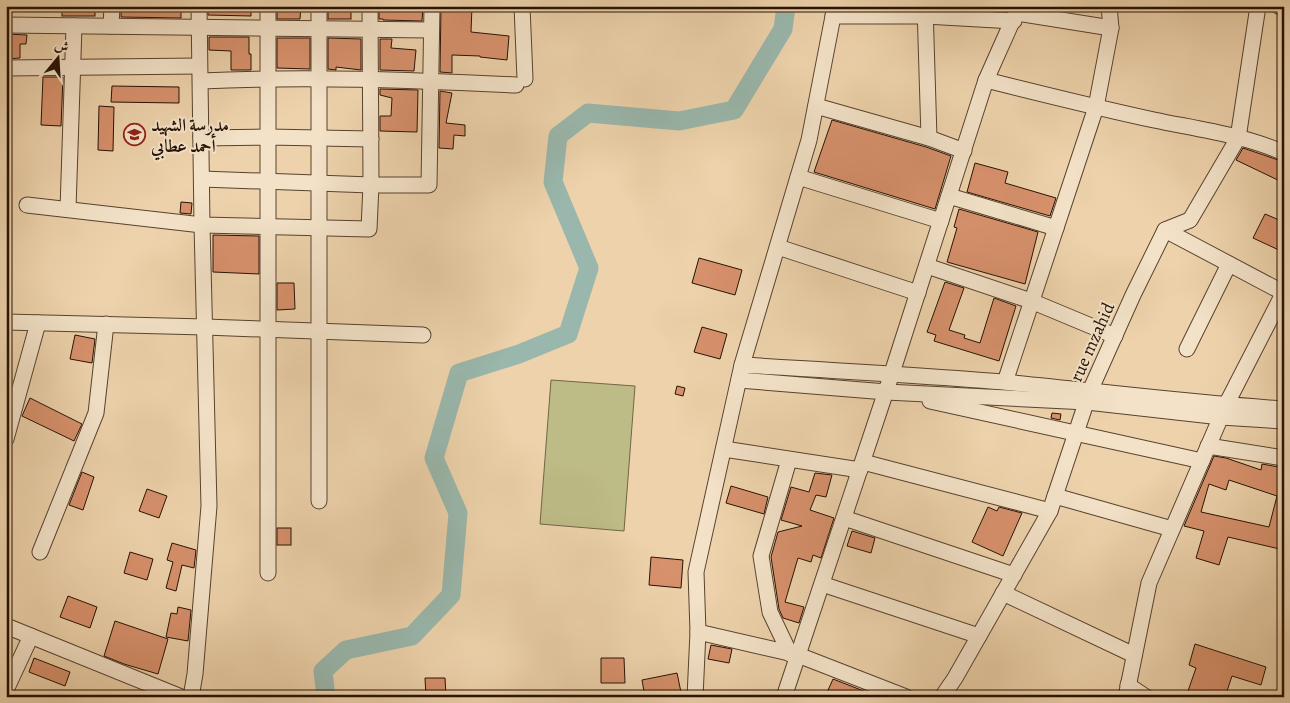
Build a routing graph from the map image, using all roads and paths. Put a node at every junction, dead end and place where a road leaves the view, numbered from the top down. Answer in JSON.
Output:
{"nodes":[{"id":1,"x":112,"y":6,"type":"edge"},
{"id":2,"x":199,"y":6,"type":"edge"},
{"id":3,"x":268,"y":6,"type":"edge"},
{"id":4,"x":319,"y":6,"type":"edge"},
{"id":5,"x":370,"y":6,"type":"edge"},
{"id":6,"x":432,"y":6,"type":"edge"},
{"id":7,"x":522,"y":6,"type":"edge"},
{"id":8,"x":1109,"y":6,"type":"edge"},
{"id":9,"x":1258,"y":6,"type":"edge"},
{"id":10,"x":1278,"y":6,"type":"edge"},
{"id":11,"x":1284,"y":8,"type":"edge"},
{"id":12,"x":834,"y":11,"type":"edge"},
{"id":13,"x":925,"y":11,"type":"edge"},
{"id":14,"x":1017,"y":13,"type":"edge"},
{"id":15,"x":6,"y":25,"type":"edge"},
{"id":16,"x":74,"y":26,"type":"junction"},
{"id":17,"x":111,"y":26,"type":"junction"},
{"id":18,"x":199,"y":27,"type":"junction"},
{"id":19,"x":1111,"y":28,"type":"junction"},
{"id":20,"x":268,"y":29,"type":"junction"},
{"id":21,"x":319,"y":29,"type":"junction"},
{"id":22,"x":370,"y":30,"type":"junction"},
{"id":23,"x":431,"y":30,"type":"junction"},
{"id":24,"x":73,"y":67,"type":"junction"},
{"id":25,"x":6,"y":68,"type":"edge"},
{"id":26,"x":200,"y":73,"type":"junction"},
{"id":27,"x":268,"y":78,"type":"junction"},
{"id":28,"x":319,"y":79,"type":"junction"},
{"id":29,"x":370,"y":80,"type":"junction"},
{"id":30,"x":986,"y":80,"type":"junction"},
{"id":31,"x":430,"y":81,"type":"junction"},
{"id":32,"x":816,"y":106,"type":"junction"},
{"id":33,"x":1096,"y":107,"type":"junction"},
{"id":34,"x":268,"y":137,"type":"junction"},
{"id":35,"x":201,"y":138,"type":"junction"},
{"id":36,"x":319,"y":138,"type":"junction"},
{"id":37,"x":929,"y":138,"type":"junction"},
{"id":38,"x":1238,"y":138,"type":"junction"},
{"id":39,"x":370,"y":139,"type":"junction"},
{"id":40,"x":964,"y":151,"type":"junction"},
{"id":41,"x":1284,"y":153,"type":"edge"},
{"id":42,"x":798,"y":177,"type":"junction"},
{"id":43,"x":202,"y":179,"type":"junction"},
{"id":44,"x":268,"y":181,"type":"junction"},
{"id":45,"x":319,"y":183,"type":"junction"},
{"id":46,"x":371,"y":185,"type":"junction"},
{"id":47,"x":950,"y":196,"type":"junction"},
{"id":48,"x":27,"y":205,"type":"dead end"},
{"id":49,"x":68,"y":209,"type":"junction"},
{"id":50,"x":941,"y":221,"type":"junction"},
{"id":51,"x":202,"y":225,"type":"junction"},
{"id":52,"x":268,"y":226,"type":"junction"},
{"id":53,"x":318,"y":227,"type":"junction"},
{"id":54,"x":1056,"y":228,"type":"junction"},
{"id":55,"x":1165,"y":230,"type":"junction"},
{"id":56,"x":778,"y":247,"type":"junction"},
{"id":57,"x":1229,"y":264,"type":"junction"},
{"id":58,"x":927,"y":266,"type":"junction"},
{"id":59,"x":918,"y":293,"type":"junction"},
{"id":60,"x":1284,"y":293,"type":"edge"},
{"id":61,"x":1032,"y":301,"type":"junction"},
{"id":62,"x":6,"y":322,"type":"edge"},
{"id":63,"x":38,"y":323,"type":"junction"},
{"id":64,"x":106,"y":324,"type":"junction"},
{"id":65,"x":205,"y":326,"type":"junction"},
{"id":66,"x":268,"y":329,"type":"junction"},
{"id":67,"x":319,"y":331,"type":"junction"},
{"id":68,"x":423,"y":335,"type":"dead end"},
{"id":69,"x":1115,"y":336,"type":"junction"},
{"id":70,"x":1187,"y":349,"type":"dead end"},
{"id":71,"x":741,"y":373,"type":"junction"},
{"id":72,"x":892,"y":373,"type":"junction"},
{"id":73,"x":1004,"y":382,"type":"junction"},
{"id":74,"x":886,"y":392,"type":"junction"},
{"id":75,"x":1088,"y":396,"type":"junction"},
{"id":76,"x":1284,"y":408,"type":"edge"},
{"id":77,"x":1223,"y":411,"type":"junction"},
{"id":78,"x":1284,"y":421,"type":"edge"},
{"id":79,"x":1076,"y":433,"type":"junction"},
{"id":80,"x":6,"y":440,"type":"edge"},
{"id":81,"x":1208,"y":446,"type":"junction"},
{"id":82,"x":724,"y":449,"type":"junction"},
{"id":83,"x":1284,"y":458,"type":"edge"},
{"id":84,"x":789,"y":460,"type":"junction"},
{"id":85,"x":1202,"y":461,"type":"junction"},
{"id":86,"x":861,"y":466,"type":"junction"},
{"id":87,"x":1055,"y":496,"type":"junction"},
{"id":88,"x":319,"y":501,"type":"dead end"},
{"id":89,"x":1050,"y":511,"type":"junction"},
{"id":90,"x":844,"y":518,"type":"junction"},
{"id":91,"x":1172,"y":529,"type":"junction"},
{"id":92,"x":40,"y":552,"type":"dead end"},
{"id":93,"x":268,"y":573,"type":"dead end"},
{"id":94,"x":1014,"y":575,"type":"junction"},
{"id":95,"x":822,"y":584,"type":"junction"},
{"id":96,"x":1004,"y":593,"type":"junction"},
{"id":97,"x":6,"y":626,"type":"edge"},
{"id":98,"x":698,"y":632,"type":"junction"},
{"id":99,"x":31,"y":636,"type":"junction"},
{"id":100,"x":979,"y":636,"type":"junction"},
{"id":101,"x":794,"y":654,"type":"junction"},
{"id":102,"x":1134,"y":654,"type":"junction"},
{"id":103,"x":6,"y":690,"type":"edge"},
{"id":104,"x":1127,"y":691,"type":"edge"},
{"id":105,"x":181,"y":697,"type":"edge"},
{"id":106,"x":191,"y":697,"type":"edge"},
{"id":107,"x":695,"y":697,"type":"edge"},
{"id":108,"x":784,"y":697,"type":"edge"},
{"id":109,"x":906,"y":697,"type":"edge"},
{"id":110,"x":942,"y":697,"type":"edge"},
{"id":111,"x":1146,"y":697,"type":"edge"}],
"edges":[{"from":1,"to":17,"type":"street"},
{"from":2,"to":18,"type":"street"},
{"from":3,"to":20,"type":"street"},
{"from":4,"to":21,"type":"street"},
{"from":5,"to":22,"type":"street"},
{"from":6,"to":23,"type":"street"},
{"from":7,"to":31,"type":"street"},
{"from":8,"to":19,"type":"street"},
{"from":9,"to":38,"type":"street"},
{"from":10,"to":11,"type":"street"},
{"from":12,"to":13,"type":"street"},
{"from":12,"to":32,"type":"street"},
{"from":13,"to":14,"type":"street"},
{"from":13,"to":37,"type":"street"},
{"from":14,"to":19,"type":"street"},
{"from":14,"to":30,"type":"street"},
{"from":15,"to":16,"type":"street"},
{"from":16,"to":17,"type":"street"},
{"from":16,"to":24,"type":"street"},
{"from":17,"to":18,"type":"street"},
{"from":18,"to":20,"type":"street"},
{"from":18,"to":26,"type":"street"},
{"from":19,"to":33,"type":"street"},
{"from":20,"to":21,"type":"street"},
{"from":20,"to":27,"type":"street"},
{"from":21,"to":22,"type":"street"},
{"from":21,"to":28,"type":"street"},
{"from":22,"to":23,"type":"street"},
{"from":22,"to":29,"type":"street"},
{"from":23,"to":31,"type":"street"},
{"from":24,"to":25,"type":"street"},
{"from":24,"to":26,"type":"street"},
{"from":24,"to":49,"type":"street"},
{"from":26,"to":27,"type":"street"},
{"from":26,"to":35,"type":"street"},
{"from":27,"to":28,"type":"street"},
{"from":27,"to":34,"type":"street"},
{"from":28,"to":29,"type":"street"},
{"from":28,"to":36,"type":"street"},
{"from":29,"to":31,"type":"street"},
{"from":29,"to":39,"type":"street"},
{"from":30,"to":33,"type":"street"},
{"from":30,"to":40,"type":"street"},
{"from":31,"to":46,"type":"street"},
{"from":32,"to":37,"type":"street"},
{"from":32,"to":42,"type":"street"},
{"from":33,"to":38,"type":"street"},
{"from":33,"to":54,"type":"street"},
{"from":34,"to":35,"type":"street"},
{"from":34,"to":36,"type":"street"},
{"from":34,"to":44,"type":"street"},
{"from":35,"to":43,"type":"street"},
{"from":36,"to":39,"type":"street"},
{"from":36,"to":45,"type":"street"},
{"from":37,"to":40,"type":"street"},
{"from":38,"to":41,"type":"street"},
{"from":38,"to":55,"type":"street"},
{"from":39,"to":46,"type":"street"},
{"from":40,"to":47,"type":"street"},
{"from":42,"to":50,"type":"street"},
{"from":42,"to":56,"type":"street"},
{"from":43,"to":44,"type":"street"},
{"from":43,"to":51,"type":"street"},
{"from":44,"to":45,"type":"street"},
{"from":44,"to":52,"type":"street"},
{"from":45,"to":46,"type":"street"},
{"from":45,"to":53,"type":"street"},
{"from":46,"to":53,"type":"street"},
{"from":47,"to":50,"type":"street"},
{"from":47,"to":54,"type":"street"},
{"from":48,"to":49,"type":"street"},
{"from":49,"to":51,"type":"street"},
{"from":50,"to":58,"type":"street"},
{"from":51,"to":52,"type":"street"},
{"from":51,"to":65,"type":"street"},
{"from":52,"to":53,"type":"street"},
{"from":52,"to":66,"type":"street"},
{"from":53,"to":67,"type":"street"},
{"from":54,"to":61,"type":"street"},
{"from":55,"to":57,"type":"street"},
{"from":55,"to":69,"type":"street","name":"rue mzahid"},
{"from":56,"to":59,"type":"street"},
{"from":56,"to":71,"type":"street"},
{"from":57,"to":60,"type":"street"},
{"from":57,"to":70,"type":"street"},
{"from":58,"to":59,"type":"street"},
{"from":58,"to":61,"type":"street"},
{"from":59,"to":72,"type":"street"},
{"from":60,"to":77,"type":"street"},
{"from":61,"to":69,"type":"street"},
{"from":61,"to":73,"type":"street"},
{"from":62,"to":63,"type":"street"},
{"from":63,"to":64,"type":"street"},
{"from":63,"to":80,"type":"street"},
{"from":64,"to":65,"type":"street"},
{"from":64,"to":92,"type":"street"},
{"from":65,"to":66,"type":"street"},
{"from":65,"to":106,"type":"street"},
{"from":66,"to":67,"type":"street"},
{"from":66,"to":93,"type":"street"},
{"from":67,"to":68,"type":"street"},
{"from":67,"to":88,"type":"street"},
{"from":69,"to":75,"type":"street","name":"rue mzahid"},
{"from":71,"to":72,"type":"street"},
{"from":71,"to":74,"type":"street"},
{"from":71,"to":82,"type":"street"},
{"from":72,"to":73,"type":"street"},
{"from":72,"to":74,"type":"street"},
{"from":73,"to":75,"type":"street"},
{"from":74,"to":75,"type":"street"},
{"from":74,"to":79,"type":"street"},
{"from":74,"to":86,"type":"street"},
{"from":75,"to":77,"type":"street"},
{"from":75,"to":79,"type":"street","name":"rue mzahid"},
{"from":76,"to":77,"type":"street"},
{"from":77,"to":78,"type":"street"},
{"from":77,"to":81,"type":"street"},
{"from":79,"to":85,"type":"street"},
{"from":79,"to":87,"type":"street","name":"rue mzahid"},
{"from":81,"to":83,"type":"street"},
{"from":81,"to":85,"type":"street"},
{"from":82,"to":84,"type":"street"},
{"from":82,"to":98,"type":"street"},
{"from":84,"to":86,"type":"street"},
{"from":84,"to":101,"type":"street"},
{"from":85,"to":91,"type":"street"},
{"from":86,"to":89,"type":"street"},
{"from":86,"to":90,"type":"street"},
{"from":87,"to":89,"type":"street","name":"rue mzahid"},
{"from":87,"to":91,"type":"street"},
{"from":89,"to":94,"type":"street","name":"rue mzahid"},
{"from":90,"to":94,"type":"street"},
{"from":90,"to":95,"type":"street"},
{"from":91,"to":102,"type":"street"},
{"from":94,"to":96,"type":"street","name":"rue mzahid"},
{"from":95,"to":100,"type":"street"},
{"from":95,"to":101,"type":"street"},
{"from":96,"to":100,"type":"street","name":"rue mzahid"},
{"from":96,"to":102,"type":"street"},
{"from":97,"to":99,"type":"street"},
{"from":98,"to":101,"type":"street"},
{"from":98,"to":107,"type":"street"},
{"from":99,"to":103,"type":"street"},
{"from":99,"to":105,"type":"street"},
{"from":100,"to":110,"type":"street","name":"rue mzahid"},
{"from":101,"to":108,"type":"street"},
{"from":101,"to":109,"type":"street"},
{"from":102,"to":104,"type":"street"},
{"from":104,"to":111,"type":"street"}]}
